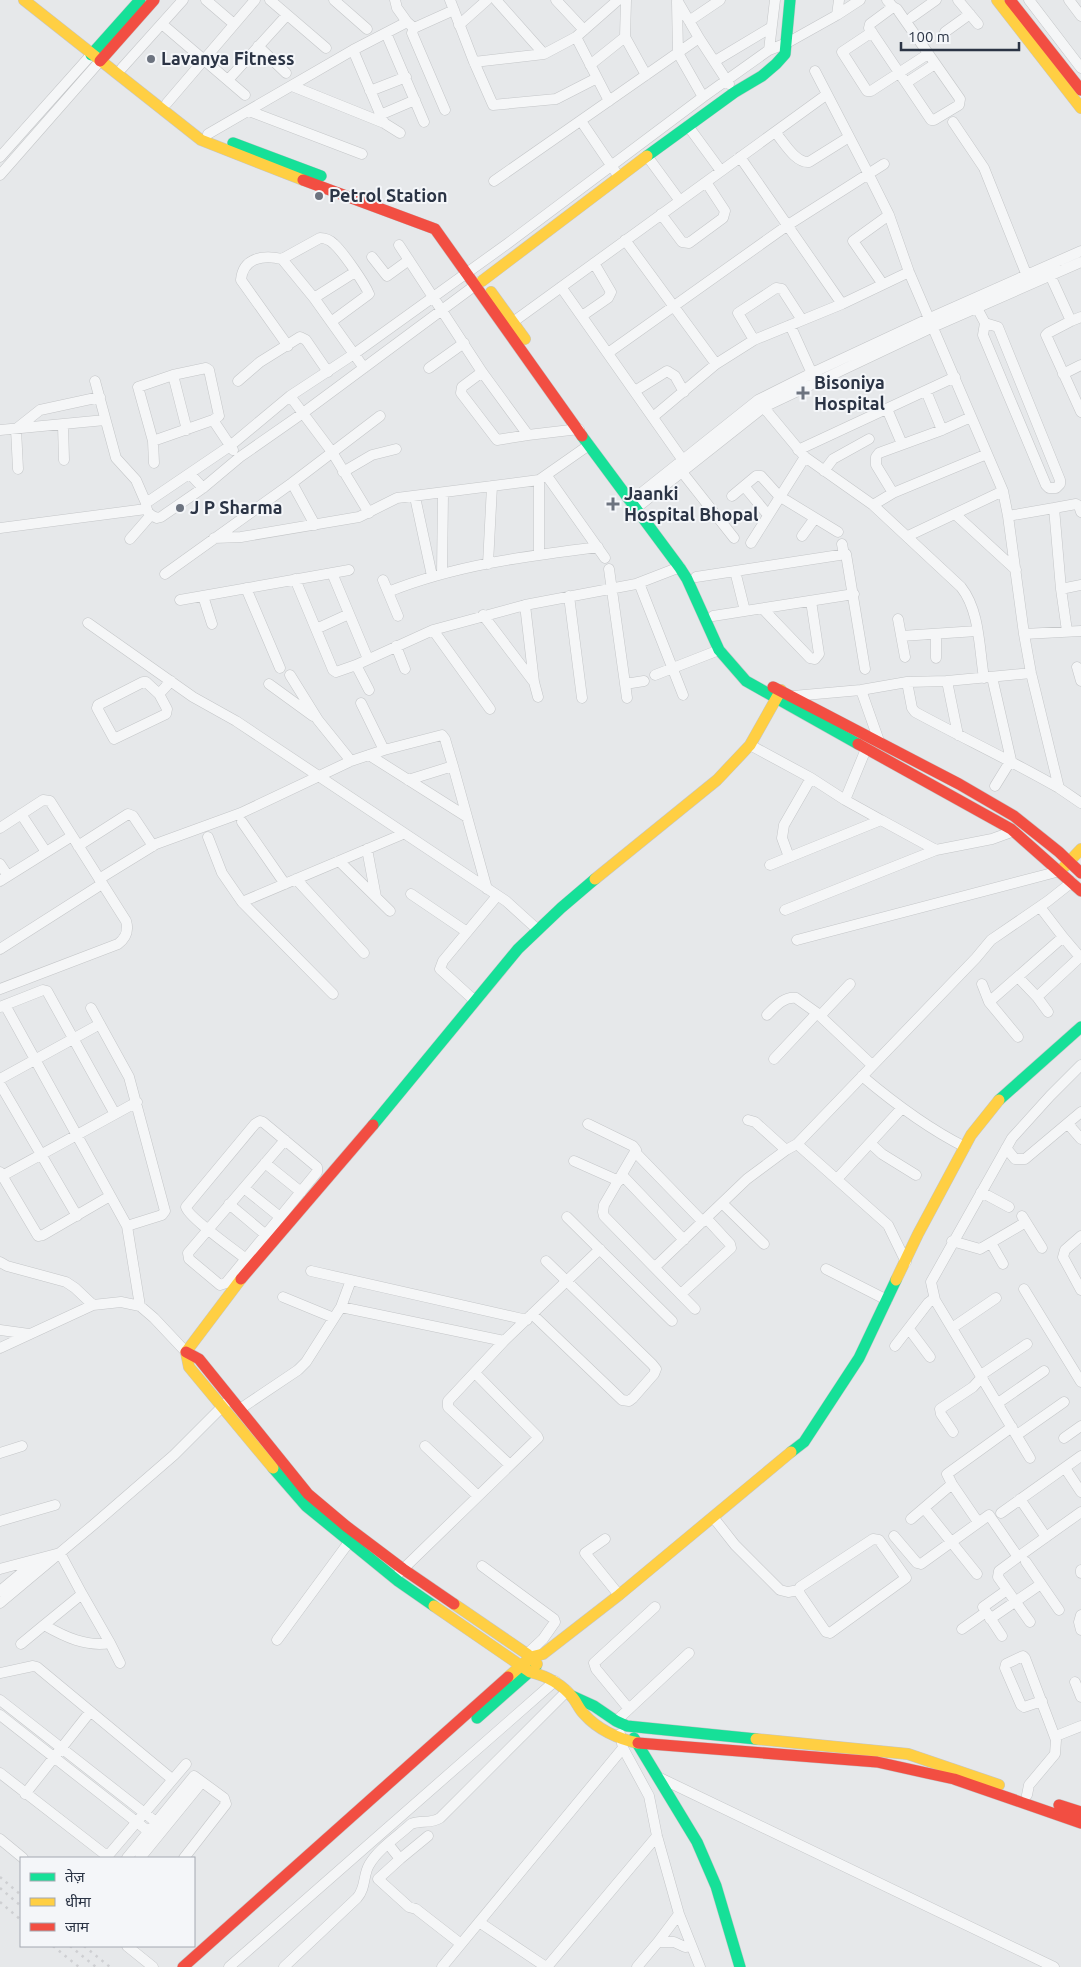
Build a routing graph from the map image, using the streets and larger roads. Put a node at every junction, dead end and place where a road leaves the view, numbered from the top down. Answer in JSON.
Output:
{"nodes":[{"id":1,"x":24,"y":0,"type":"edge"},
{"id":2,"x":38,"y":0,"type":"edge"},
{"id":3,"x":140,"y":0,"type":"edge"},
{"id":4,"x":154,"y":0,"type":"edge"},
{"id":5,"x":183,"y":0,"type":"edge"},
{"id":6,"x":206,"y":0,"type":"edge"},
{"id":7,"x":255,"y":0,"type":"edge"},
{"id":8,"x":270,"y":0,"type":"edge"},
{"id":9,"x":334,"y":0,"type":"edge"},
{"id":10,"x":395,"y":0,"type":"edge"},
{"id":11,"x":487,"y":0,"type":"edge"},
{"id":12,"x":496,"y":0,"type":"edge"},
{"id":13,"x":556,"y":0,"type":"edge"},
{"id":14,"x":618,"y":0,"type":"edge"},
{"id":15,"x":626,"y":0,"type":"edge"},
{"id":16,"x":677,"y":0,"type":"edge"},
{"id":17,"x":720,"y":0,"type":"edge"},
{"id":18,"x":775,"y":0,"type":"edge"},
{"id":19,"x":789,"y":0,"type":"edge"},
{"id":20,"x":839,"y":0,"type":"edge"},
{"id":21,"x":860,"y":0,"type":"edge"},
{"id":22,"x":936,"y":0,"type":"edge"},
{"id":23,"x":958,"y":0,"type":"edge"},
{"id":24,"x":997,"y":0,"type":"edge"},
{"id":25,"x":1010,"y":0,"type":"edge"},
{"id":26,"x":1029,"y":0,"type":"edge"},
{"id":27,"x":1069,"y":0,"type":"edge"},
{"id":28,"x":890,"y":4,"type":"edge"},
{"id":29,"x":452,"y":5,"type":"edge"},
{"id":30,"x":970,"y":14,"type":"junction"},
{"id":31,"x":287,"y":15,"type":"junction"},
{"id":32,"x":837,"y":16,"type":"junction"},
{"id":33,"x":1081,"y":16,"type":"edge"},
{"id":34,"x":912,"y":17,"type":"dead end"},
{"id":35,"x":689,"y":21,"type":"junction"},
{"id":36,"x":162,"y":24,"type":"junction"},
{"id":37,"x":234,"y":24,"type":"junction"},
{"id":38,"x":978,"y":24,"type":"dead end"},
{"id":39,"x":411,"y":25,"type":"junction"},
{"id":40,"x":459,"y":25,"type":"junction"},
{"id":41,"x":1049,"y":26,"type":"junction"},
{"id":42,"x":770,"y":28,"type":"junction"},
{"id":43,"x":367,"y":29,"type":"dead end"},
{"id":44,"x":872,"y":32,"type":"junction"},
{"id":45,"x":945,"y":32,"type":"dead end"},
{"id":46,"x":386,"y":33,"type":"junction"},
{"id":47,"x":580,"y":34,"type":"junction"},
{"id":48,"x":1037,"y":34,"type":"junction"},
{"id":49,"x":625,"y":36,"type":"junction"},
{"id":50,"x":699,"y":38,"type":"junction"},
{"id":51,"x":787,"y":43,"type":"junction"},
{"id":52,"x":258,"y":46,"type":"junction"},
{"id":53,"x":326,"y":48,"type":"dead end"},
{"id":54,"x":353,"y":50,"type":"junction"},
{"id":55,"x":769,"y":50,"type":"junction"},
{"id":56,"x":544,"y":54,"type":"junction"},
{"id":57,"x":678,"y":54,"type":"junction"},
{"id":58,"x":928,"y":54,"type":"junction"},
{"id":59,"x":98,"y":55,"type":"junction"},
{"id":60,"x":204,"y":60,"type":"junction"},
{"id":61,"x":715,"y":61,"type":"junction"},
{"id":62,"x":474,"y":62,"type":"junction"},
{"id":63,"x":935,"y":64,"type":"junction"},
{"id":64,"x":590,"y":65,"type":"junction"},
{"id":65,"x":122,"y":68,"type":"junction"},
{"id":66,"x":1081,"y":68,"type":"edge"},
{"id":67,"x":815,"y":72,"type":"dead end"},
{"id":68,"x":286,"y":73,"type":"dead end"},
{"id":69,"x":899,"y":73,"type":"junction"},
{"id":70,"x":646,"y":75,"type":"junction"},
{"id":71,"x":406,"y":78,"type":"junction"},
{"id":72,"x":597,"y":78,"type":"junction"},
{"id":73,"x":228,"y":80,"type":"junction"},
{"id":74,"x":727,"y":80,"type":"junction"},
{"id":75,"x":906,"y":83,"type":"junction"},
{"id":76,"x":292,"y":86,"type":"junction"},
{"id":77,"x":370,"y":91,"type":"junction"},
{"id":78,"x":735,"y":92,"type":"junction"},
{"id":79,"x":245,"y":95,"type":"dead end"},
{"id":80,"x":826,"y":95,"type":"junction"},
{"id":81,"x":1079,"y":95,"type":"edge"},
{"id":82,"x":703,"y":97,"type":"junction"},
{"id":83,"x":415,"y":100,"type":"junction"},
{"id":84,"x":609,"y":101,"type":"junction"},
{"id":85,"x":167,"y":103,"type":"junction"},
{"id":86,"x":446,"y":110,"type":"dead end"},
{"id":87,"x":249,"y":111,"type":"junction"},
{"id":88,"x":382,"y":119,"type":"junction"},
{"id":89,"x":580,"y":121,"type":"junction"},
{"id":90,"x":424,"y":122,"type":"dead end"},
{"id":91,"x":952,"y":122,"type":"dead end"},
{"id":92,"x":688,"y":126,"type":"junction"},
{"id":93,"x":775,"y":132,"type":"junction"},
{"id":94,"x":400,"y":133,"type":"dead end"},
{"id":95,"x":208,"y":134,"type":"junction"},
{"id":96,"x":849,"y":137,"type":"junction"},
{"id":97,"x":362,"y":154,"type":"dead end"},
{"id":98,"x":647,"y":156,"type":"junction"},
{"id":99,"x":0,"y":157,"type":"edge"},
{"id":100,"x":740,"y":157,"type":"junction"},
{"id":101,"x":884,"y":164,"type":"dead end"},
{"id":102,"x":610,"y":165,"type":"junction"},
{"id":103,"x":721,"y":171,"type":"junction"},
{"id":104,"x":868,"y":173,"type":"junction"},
{"id":105,"x":0,"y":175,"type":"edge"},
{"id":106,"x":620,"y":177,"type":"junction"},
{"id":107,"x":494,"y":182,"type":"dead end"},
{"id":108,"x":706,"y":182,"type":"junction"},
{"id":109,"x":339,"y":188,"type":"junction"},
{"id":110,"x":680,"y":201,"type":"junction"},
{"id":111,"x":661,"y":214,"type":"junction"},
{"id":112,"x":889,"y":215,"type":"junction"},
{"id":113,"x":788,"y":225,"type":"junction"},
{"id":114,"x":625,"y":240,"type":"junction"},
{"id":115,"x":399,"y":245,"type":"dead end"},
{"id":116,"x":1081,"y":251,"type":"edge"},
{"id":117,"x":372,"y":257,"type":"dead end"},
{"id":118,"x":282,"y":259,"type":"junction"},
{"id":119,"x":409,"y":260,"type":"junction"},
{"id":120,"x":1081,"y":262,"type":"edge"},
{"id":121,"x":594,"y":263,"type":"junction"},
{"id":122,"x":469,"y":271,"type":"junction"},
{"id":123,"x":355,"y":272,"type":"junction"},
{"id":124,"x":909,"y":272,"type":"junction"},
{"id":125,"x":1050,"y":275,"type":"junction"},
{"id":126,"x":1029,"y":280,"type":"junction"},
{"id":127,"x":882,"y":283,"type":"junction"},
{"id":128,"x":478,"y":284,"type":"junction"},
{"id":129,"x":561,"y":287,"type":"junction"},
{"id":130,"x":434,"y":296,"type":"junction"},
{"id":131,"x":314,"y":298,"type":"junction"},
{"id":132,"x":842,"y":304,"type":"junction"},
{"id":133,"x":674,"y":306,"type":"junction"},
{"id":134,"x":977,"y":308,"type":"junction"},
{"id":135,"x":442,"y":310,"type":"junction"},
{"id":136,"x":582,"y":316,"type":"junction"},
{"id":137,"x":1076,"y":319,"type":"edge"},
{"id":138,"x":802,"y":320,"type":"junction"},
{"id":139,"x":331,"y":322,"type":"junction"},
{"id":140,"x":513,"y":322,"type":"junction"},
{"id":141,"x":985,"y":322,"type":"junction"},
{"id":142,"x":932,"y":323,"type":"junction"},
{"id":143,"x":790,"y":325,"type":"junction"},
{"id":144,"x":754,"y":340,"type":"junction"},
{"id":145,"x":464,"y":343,"type":"junction"},
{"id":146,"x":288,"y":346,"type":"junction"},
{"id":147,"x":608,"y":353,"type":"junction"},
{"id":148,"x":354,"y":354,"type":"junction"},
{"id":149,"x":716,"y":364,"type":"junction"},
{"id":150,"x":1081,"y":365,"type":"edge"},
{"id":151,"x":364,"y":368,"type":"junction"},
{"id":152,"x":429,"y":368,"type":"dead end"},
{"id":153,"x":328,"y":372,"type":"junction"},
{"id":154,"x":482,"y":372,"type":"junction"},
{"id":155,"x":1063,"y":374,"type":"junction"},
{"id":156,"x":173,"y":375,"type":"junction"},
{"id":157,"x":814,"y":377,"type":"junction"},
{"id":158,"x":955,"y":377,"type":"junction"},
{"id":159,"x":96,"y":381,"type":"dead end"},
{"id":160,"x":238,"y":381,"type":"dead end"},
{"id":161,"x":635,"y":391,"type":"junction"},
{"id":162,"x":926,"y":391,"type":"junction"},
{"id":163,"x":684,"y":392,"type":"junction"},
{"id":164,"x":290,"y":396,"type":"junction"},
{"id":165,"x":100,"y":397,"type":"junction"},
{"id":166,"x":761,"y":403,"type":"junction"},
{"id":167,"x":887,"y":409,"type":"junction"},
{"id":168,"x":1081,"y":412,"type":"edge"},
{"id":169,"x":303,"y":413,"type":"junction"},
{"id":170,"x":380,"y":416,"type":"dead end"},
{"id":171,"x":653,"y":417,"type":"junction"},
{"id":172,"x":972,"y":417,"type":"junction"},
{"id":173,"x":105,"y":420,"type":"junction"},
{"id":174,"x":213,"y":420,"type":"junction"},
{"id":175,"x":63,"y":425,"type":"junction"},
{"id":176,"x":1039,"y":426,"type":"junction"},
{"id":177,"x":16,"y":429,"type":"junction"},
{"id":178,"x":579,"y":429,"type":"junction"},
{"id":179,"x":0,"y":430,"type":"edge"},
{"id":180,"x":187,"y":430,"type":"junction"},
{"id":181,"x":942,"y":430,"type":"junction"},
{"id":182,"x":1024,"y":432,"type":"junction"},
{"id":183,"x":528,"y":435,"type":"junction"},
{"id":184,"x":869,"y":439,"type":"dead end"},
{"id":185,"x":153,"y":441,"type":"junction"},
{"id":186,"x":589,"y":444,"type":"junction"},
{"id":187,"x":902,"y":444,"type":"junction"},
{"id":188,"x":230,"y":446,"type":"junction"},
{"id":189,"x":396,"y":449,"type":"dead end"},
{"id":190,"x":332,"y":452,"type":"junction"},
{"id":191,"x":801,"y":453,"type":"junction"},
{"id":192,"x":987,"y":454,"type":"junction"},
{"id":193,"x":240,"y":457,"type":"junction"},
{"id":194,"x":64,"y":460,"type":"dead end"},
{"id":195,"x":154,"y":463,"type":"dead end"},
{"id":196,"x":680,"y":465,"type":"junction"},
{"id":197,"x":18,"y":469,"type":"dead end"},
{"id":198,"x":824,"y":471,"type":"junction"},
{"id":199,"x":343,"y":472,"type":"junction"},
{"id":200,"x":190,"y":474,"type":"junction"},
{"id":201,"x":543,"y":478,"type":"junction"},
{"id":202,"x":292,"y":483,"type":"junction"},
{"id":203,"x":492,"y":486,"type":"junction"},
{"id":204,"x":744,"y":486,"type":"junction"},
{"id":205,"x":203,"y":488,"type":"junction"},
{"id":206,"x":1003,"y":491,"type":"junction"},
{"id":207,"x":893,"y":493,"type":"junction"},
{"id":208,"x":443,"y":494,"type":"junction"},
{"id":209,"x":732,"y":496,"type":"dead end"},
{"id":210,"x":780,"y":496,"type":"junction"},
{"id":211,"x":415,"y":497,"type":"junction"},
{"id":212,"x":636,"y":503,"type":"junction"},
{"id":213,"x":873,"y":505,"type":"junction"},
{"id":214,"x":1054,"y":508,"type":"junction"},
{"id":215,"x":148,"y":509,"type":"junction"},
{"id":216,"x":1081,"y":512,"type":"edge"},
{"id":217,"x":369,"y":513,"type":"junction"},
{"id":218,"x":955,"y":514,"type":"junction"},
{"id":219,"x":768,"y":515,"type":"junction"},
{"id":220,"x":1008,"y":516,"type":"junction"},
{"id":221,"x":815,"y":518,"type":"junction"},
{"id":222,"x":315,"y":525,"type":"junction"},
{"id":223,"x":0,"y":528,"type":"edge"},
{"id":224,"x":838,"y":532,"type":"dead end"},
{"id":225,"x":802,"y":536,"type":"dead end"},
{"id":226,"x":908,"y":536,"type":"junction"},
{"id":227,"x":214,"y":538,"type":"junction"},
{"id":228,"x":734,"y":538,"type":"dead end"},
{"id":229,"x":130,"y":539,"type":"dead end"},
{"id":230,"x":751,"y":543,"type":"dead end"},
{"id":231,"x":598,"y":547,"type":"junction"},
{"id":232,"x":539,"y":554,"type":"junction"},
{"id":233,"x":605,"y":558,"type":"dead end"},
{"id":234,"x":488,"y":564,"type":"junction"},
{"id":235,"x":680,"y":567,"type":"junction"},
{"id":236,"x":609,"y":569,"type":"dead end"},
{"id":237,"x":349,"y":570,"type":"dead end"},
{"id":238,"x":1016,"y":570,"type":"junction"},
{"id":239,"x":735,"y":571,"type":"junction"},
{"id":240,"x":332,"y":573,"type":"junction"},
{"id":241,"x":165,"y":574,"type":"dead end"},
{"id":242,"x":437,"y":575,"type":"junction"},
{"id":243,"x":696,"y":577,"type":"junction"},
{"id":244,"x":295,"y":579,"type":"junction"},
{"id":245,"x":383,"y":580,"type":"dead end"},
{"id":246,"x":639,"y":583,"type":"junction"},
{"id":247,"x":1081,"y":585,"type":"edge"},
{"id":248,"x":246,"y":588,"type":"junction"},
{"id":249,"x":611,"y":589,"type":"junction"},
{"id":250,"x":1061,"y":589,"type":"junction"},
{"id":251,"x":388,"y":592,"type":"junction"},
{"id":252,"x":854,"y":594,"type":"junction"},
{"id":253,"x":203,"y":596,"type":"junction"},
{"id":254,"x":569,"y":596,"type":"junction"},
{"id":255,"x":180,"y":600,"type":"dead end"},
{"id":256,"x":811,"y":601,"type":"junction"},
{"id":257,"x":525,"y":605,"type":"junction"},
{"id":258,"x":763,"y":609,"type":"junction"},
{"id":259,"x":744,"y":611,"type":"junction"},
{"id":260,"x":349,"y":614,"type":"junction"},
{"id":261,"x":483,"y":615,"type":"junction"},
{"id":262,"x":398,"y":616,"type":"dead end"},
{"id":263,"x":713,"y":616,"type":"junction"},
{"id":264,"x":898,"y":619,"type":"dead end"},
{"id":265,"x":88,"y":623,"type":"dead end"},
{"id":266,"x":212,"y":624,"type":"dead end"},
{"id":267,"x":316,"y":628,"type":"junction"},
{"id":268,"x":433,"y":630,"type":"junction"},
{"id":269,"x":977,"y":631,"type":"junction"},
{"id":270,"x":1067,"y":631,"type":"junction"},
{"id":271,"x":1081,"y":631,"type":"edge"},
{"id":272,"x":936,"y":634,"type":"junction"},
{"id":273,"x":1024,"y":634,"type":"junction"},
{"id":274,"x":901,"y":636,"type":"junction"},
{"id":275,"x":396,"y":646,"type":"junction"},
{"id":276,"x":719,"y":650,"type":"junction"},
{"id":277,"x":905,"y":657,"type":"dead end"},
{"id":278,"x":936,"y":658,"type":"dead end"},
{"id":279,"x":368,"y":659,"type":"junction"},
{"id":280,"x":356,"y":665,"type":"junction"},
{"id":281,"x":1077,"y":667,"type":"dead end"},
{"id":282,"x":280,"y":668,"type":"dead end"},
{"id":283,"x":405,"y":669,"type":"dead end"},
{"id":284,"x":673,"y":669,"type":"junction"},
{"id":285,"x":865,"y":669,"type":"dead end"},
{"id":286,"x":1031,"y":673,"type":"junction"},
{"id":287,"x":656,"y":675,"type":"dead end"},
{"id":288,"x":290,"y":676,"type":"dead end"},
{"id":289,"x":988,"y":678,"type":"junction"},
{"id":290,"x":171,"y":681,"type":"junction"},
{"id":291,"x":644,"y":681,"type":"dead end"},
{"id":292,"x":947,"y":681,"type":"junction"},
{"id":293,"x":1081,"y":681,"type":"edge"},
{"id":294,"x":534,"y":682,"type":"junction"},
{"id":295,"x":907,"y":682,"type":"junction"},
{"id":296,"x":269,"y":684,"type":"dead end"},
{"id":297,"x":625,"y":684,"type":"junction"},
{"id":298,"x":369,"y":690,"type":"dead end"},
{"id":299,"x":861,"y":690,"type":"junction"},
{"id":300,"x":159,"y":694,"type":"junction"},
{"id":301,"x":683,"y":695,"type":"dead end"},
{"id":302,"x":778,"y":695,"type":"junction"},
{"id":303,"x":793,"y":696,"type":"junction"},
{"id":304,"x":538,"y":697,"type":"dead end"},
{"id":305,"x":582,"y":698,"type":"dead end"},
{"id":306,"x":627,"y":698,"type":"dead end"},
{"id":307,"x":361,"y":703,"type":"dead end"},
{"id":308,"x":490,"y":709,"type":"dead end"},
{"id":309,"x":318,"y":720,"type":"junction"},
{"id":310,"x":958,"y":735,"type":"junction"},
{"id":311,"x":879,"y":741,"type":"junction"},
{"id":312,"x":750,"y":745,"type":"junction"},
{"id":313,"x":866,"y":749,"type":"junction"},
{"id":314,"x":384,"y":750,"type":"junction"},
{"id":315,"x":368,"y":755,"type":"junction"},
{"id":316,"x":1011,"y":760,"type":"junction"},
{"id":317,"x":351,"y":761,"type":"junction"},
{"id":318,"x":453,"y":766,"type":"junction"},
{"id":319,"x":318,"y":776,"type":"junction"},
{"id":320,"x":811,"y":778,"type":"junction"},
{"id":321,"x":408,"y":780,"type":"junction"},
{"id":322,"x":995,"y":786,"type":"dead end"},
{"id":323,"x":1059,"y":788,"type":"junction"},
{"id":324,"x":845,"y":800,"type":"junction"},
{"id":325,"x":1081,"y":803,"type":"edge"},
{"id":326,"x":21,"y":814,"type":"junction"},
{"id":327,"x":467,"y":818,"type":"junction"},
{"id":328,"x":881,"y":820,"type":"junction"},
{"id":329,"x":242,"y":822,"type":"dead end"},
{"id":330,"x":0,"y":828,"type":"edge"},
{"id":331,"x":1014,"y":832,"type":"junction"},
{"id":332,"x":403,"y":834,"type":"junction"},
{"id":333,"x":72,"y":836,"type":"junction"},
{"id":334,"x":208,"y":836,"type":"dead end"},
{"id":335,"x":78,"y":846,"type":"junction"},
{"id":336,"x":152,"y":846,"type":"junction"},
{"id":337,"x":1081,"y":848,"type":"edge"},
{"id":338,"x":367,"y":849,"type":"junction"},
{"id":339,"x":936,"y":850,"type":"junction"},
{"id":340,"x":46,"y":852,"type":"junction"},
{"id":341,"x":789,"y":857,"type":"junction"},
{"id":342,"x":339,"y":861,"type":"junction"},
{"id":343,"x":0,"y":864,"type":"edge"},
{"id":344,"x":770,"y":865,"type":"dead end"},
{"id":345,"x":1077,"y":866,"type":"edge"},
{"id":346,"x":1066,"y":877,"type":"junction"},
{"id":347,"x":4,"y":878,"type":"edge"},
{"id":348,"x":296,"y":879,"type":"junction"},
{"id":349,"x":101,"y":881,"type":"junction"},
{"id":350,"x":285,"y":884,"type":"junction"},
{"id":351,"x":487,"y":889,"type":"junction"},
{"id":352,"x":1081,"y":891,"type":"edge"},
{"id":353,"x":411,"y":894,"type":"dead end"},
{"id":354,"x":497,"y":896,"type":"junction"},
{"id":355,"x":376,"y":897,"type":"junction"},
{"id":356,"x":242,"y":902,"type":"junction"},
{"id":357,"x":1040,"y":907,"type":"junction"},
{"id":358,"x":784,"y":910,"type":"dead end"},
{"id":359,"x":390,"y":911,"type":"dead end"},
{"id":360,"x":538,"y":930,"type":"junction"},
{"id":361,"x":467,"y":932,"type":"junction"},
{"id":362,"x":1063,"y":937,"type":"junction"},
{"id":363,"x":797,"y":940,"type":"dead end"},
{"id":364,"x":0,"y":949,"type":"edge"},
{"id":365,"x":364,"y":953,"type":"dead end"},
{"id":366,"x":1081,"y":956,"type":"edge"},
{"id":367,"x":1018,"y":977,"type":"junction"},
{"id":368,"x":850,"y":984,"type":"dead end"},
{"id":369,"x":982,"y":984,"type":"dead end"},
{"id":370,"x":1,"y":988,"type":"edge"},
{"id":371,"x":333,"y":994,"type":"dead end"},
{"id":372,"x":1037,"y":997,"type":"junction"},
{"id":373,"x":475,"y":1001,"type":"junction"},
{"id":374,"x":988,"y":1002,"type":"junction"},
{"id":375,"x":3,"y":1006,"type":"edge"},
{"id":376,"x":91,"y":1008,"type":"dead end"},
{"id":377,"x":1048,"y":1012,"type":"dead end"},
{"id":378,"x":818,"y":1014,"type":"junction"},
{"id":379,"x":767,"y":1015,"type":"dead end"},
{"id":380,"x":100,"y":1024,"type":"junction"},
{"id":381,"x":1081,"y":1027,"type":"edge"},
{"id":382,"x":1018,"y":1036,"type":"dead end"},
{"id":383,"x":72,"y":1038,"type":"junction"},
{"id":384,"x":35,"y":1059,"type":"junction"},
{"id":385,"x":774,"y":1059,"type":"dead end"},
{"id":386,"x":872,"y":1065,"type":"junction"},
{"id":387,"x":1081,"y":1065,"type":"edge"},
{"id":388,"x":862,"y":1076,"type":"junction"},
{"id":389,"x":0,"y":1079,"type":"edge"},
{"id":390,"x":0,"y":1084,"type":"edge"},
{"id":391,"x":137,"y":1102,"type":"junction"},
{"id":392,"x":902,"y":1108,"type":"junction"},
{"id":393,"x":1081,"y":1112,"type":"edge"},
{"id":394,"x":115,"y":1114,"type":"junction"},
{"id":395,"x":748,"y":1120,"type":"dead end"},
{"id":396,"x":588,"y":1124,"type":"dead end"},
{"id":397,"x":1068,"y":1124,"type":"junction"},
{"id":398,"x":77,"y":1135,"type":"junction"},
{"id":399,"x":1081,"y":1139,"type":"edge"},
{"id":400,"x":285,"y":1140,"type":"junction"},
{"id":401,"x":870,"y":1143,"type":"junction"},
{"id":402,"x":797,"y":1144,"type":"junction"},
{"id":403,"x":965,"y":1147,"type":"junction"},
{"id":404,"x":1006,"y":1148,"type":"junction"},
{"id":405,"x":786,"y":1150,"type":"junction"},
{"id":406,"x":636,"y":1153,"type":"junction"},
{"id":407,"x":41,"y":1154,"type":"junction"},
{"id":408,"x":574,"y":1162,"type":"dead end"},
{"id":409,"x":265,"y":1163,"type":"junction"},
{"id":410,"x":1,"y":1174,"type":"edge"},
{"id":411,"x":916,"y":1175,"type":"dead end"},
{"id":412,"x":620,"y":1178,"type":"junction"},
{"id":413,"x":837,"y":1178,"type":"junction"},
{"id":414,"x":244,"y":1188,"type":"junction"},
{"id":415,"x":301,"y":1192,"type":"junction"},
{"id":416,"x":981,"y":1192,"type":"junction"},
{"id":417,"x":110,"y":1196,"type":"junction"},
{"id":418,"x":229,"y":1204,"type":"junction"},
{"id":419,"x":723,"y":1204,"type":"junction"},
{"id":420,"x":1009,"y":1207,"type":"dead end"},
{"id":421,"x":77,"y":1216,"type":"junction"},
{"id":422,"x":280,"y":1217,"type":"junction"},
{"id":423,"x":567,"y":1217,"type":"dead end"},
{"id":424,"x":705,"y":1221,"type":"junction"},
{"id":425,"x":127,"y":1226,"type":"junction"},
{"id":426,"x":208,"y":1229,"type":"junction"},
{"id":427,"x":273,"y":1232,"type":"junction"},
{"id":428,"x":1081,"y":1236,"type":"edge"},
{"id":429,"x":684,"y":1240,"type":"junction"},
{"id":430,"x":952,"y":1241,"type":"junction"},
{"id":431,"x":991,"y":1243,"type":"junction"},
{"id":432,"x":764,"y":1244,"type":"dead end"},
{"id":433,"x":1042,"y":1248,"type":"dead end"},
{"id":434,"x":600,"y":1249,"type":"junction"},
{"id":435,"x":246,"y":1259,"type":"junction"},
{"id":436,"x":546,"y":1261,"type":"dead end"},
{"id":437,"x":0,"y":1262,"type":"edge"},
{"id":438,"x":906,"y":1262,"type":"junction"},
{"id":439,"x":1004,"y":1264,"type":"dead end"},
{"id":440,"x":655,"y":1267,"type":"junction"},
{"id":441,"x":826,"y":1269,"type":"dead end"},
{"id":442,"x":311,"y":1271,"type":"dead end"},
{"id":443,"x":351,"y":1280,"type":"junction"},
{"id":444,"x":566,"y":1282,"type":"junction"},
{"id":445,"x":1024,"y":1289,"type":"dead end"},
{"id":446,"x":1081,"y":1290,"type":"edge"},
{"id":447,"x":681,"y":1294,"type":"junction"},
{"id":448,"x":283,"y":1297,"type":"dead end"},
{"id":449,"x":996,"y":1298,"type":"dead end"},
{"id":450,"x":887,"y":1300,"type":"junction"},
{"id":451,"x":935,"y":1300,"type":"junction"},
{"id":452,"x":93,"y":1306,"type":"junction"},
{"id":453,"x":140,"y":1306,"type":"junction"},
{"id":454,"x":341,"y":1307,"type":"junction"},
{"id":455,"x":695,"y":1309,"type":"dead end"},
{"id":456,"x":530,"y":1317,"type":"junction"},
{"id":457,"x":334,"y":1318,"type":"junction"},
{"id":458,"x":672,"y":1321,"type":"dead end"},
{"id":459,"x":952,"y":1328,"type":"junction"},
{"id":460,"x":909,"y":1329,"type":"junction"},
{"id":461,"x":0,"y":1330,"type":"edge"},
{"id":462,"x":32,"y":1334,"type":"junction"},
{"id":463,"x":504,"y":1341,"type":"junction"},
{"id":464,"x":1027,"y":1344,"type":"dead end"},
{"id":465,"x":895,"y":1346,"type":"dead end"},
{"id":466,"x":0,"y":1348,"type":"edge"},
{"id":467,"x":186,"y":1352,"type":"junction"},
{"id":468,"x":930,"y":1357,"type":"dead end"},
{"id":469,"x":1044,"y":1371,"type":"dead end"},
{"id":470,"x":475,"y":1373,"type":"junction"},
{"id":471,"x":981,"y":1376,"type":"junction"},
{"id":472,"x":1081,"y":1382,"type":"edge"},
{"id":473,"x":231,"y":1399,"type":"junction"},
{"id":474,"x":1064,"y":1402,"type":"dead end"},
{"id":475,"x":998,"y":1403,"type":"junction"},
{"id":476,"x":221,"y":1407,"type":"junction"},
{"id":477,"x":240,"y":1410,"type":"junction"},
{"id":478,"x":1081,"y":1426,"type":"edge"},
{"id":479,"x":1014,"y":1431,"type":"junction"},
{"id":480,"x":953,"y":1432,"type":"dead end"},
{"id":481,"x":1064,"y":1438,"type":"dead end"},
{"id":482,"x":22,"y":1446,"type":"dead end"},
{"id":483,"x":425,"y":1446,"type":"dead end"},
{"id":484,"x":0,"y":1452,"type":"edge"},
{"id":485,"x":1081,"y":1456,"type":"edge"},
{"id":486,"x":1030,"y":1458,"type":"dead end"},
{"id":487,"x":510,"y":1466,"type":"junction"},
{"id":488,"x":1065,"y":1468,"type":"junction"},
{"id":489,"x":952,"y":1484,"type":"junction"},
{"id":490,"x":1081,"y":1492,"type":"edge"},
{"id":491,"x":478,"y":1496,"type":"junction"},
{"id":492,"x":1020,"y":1499,"type":"junction"},
{"id":493,"x":55,"y":1505,"type":"dead end"},
{"id":494,"x":924,"y":1508,"type":"junction"},
{"id":495,"x":1081,"y":1512,"type":"edge"},
{"id":496,"x":1001,"y":1513,"type":"dead end"},
{"id":497,"x":911,"y":1519,"type":"dead end"},
{"id":498,"x":716,"y":1520,"type":"junction"},
{"id":499,"x":0,"y":1521,"type":"edge"},
{"id":500,"x":978,"y":1522,"type":"junction"},
{"id":501,"x":894,"y":1536,"type":"dead end"},
{"id":502,"x":1046,"y":1537,"type":"junction"},
{"id":503,"x":352,"y":1538,"type":"junction"},
{"id":504,"x":606,"y":1540,"type":"dead end"},
{"id":505,"x":952,"y":1541,"type":"junction"},
{"id":506,"x":60,"y":1553,"type":"junction"},
{"id":507,"x":1022,"y":1559,"type":"junction"},
{"id":508,"x":38,"y":1560,"type":"junction"},
{"id":509,"x":482,"y":1566,"type":"dead end"},
{"id":510,"x":0,"y":1569,"type":"edge"},
{"id":511,"x":403,"y":1569,"type":"junction"},
{"id":512,"x":977,"y":1574,"type":"dead end"},
{"id":513,"x":394,"y":1578,"type":"junction"},
{"id":514,"x":1041,"y":1584,"type":"junction"},
{"id":515,"x":799,"y":1590,"type":"junction"},
{"id":516,"x":1008,"y":1590,"type":"junction"},
{"id":517,"x":0,"y":1591,"type":"edge"},
{"id":518,"x":82,"y":1594,"type":"junction"},
{"id":519,"x":619,"y":1595,"type":"junction"},
{"id":520,"x":1016,"y":1602,"type":"junction"},
{"id":521,"x":0,"y":1603,"type":"edge"},
{"id":522,"x":655,"y":1607,"type":"dead end"},
{"id":523,"x":1059,"y":1610,"type":"dead end"},
{"id":524,"x":1081,"y":1615,"type":"edge"},
{"id":525,"x":988,"y":1616,"type":"junction"},
{"id":526,"x":1030,"y":1622,"type":"dead end"},
{"id":527,"x":44,"y":1626,"type":"junction"},
{"id":528,"x":962,"y":1628,"type":"dead end"},
{"id":529,"x":1081,"y":1630,"type":"edge"},
{"id":530,"x":1002,"y":1636,"type":"dead end"},
{"id":531,"x":277,"y":1640,"type":"dead end"},
{"id":532,"x":110,"y":1642,"type":"junction"},
{"id":533,"x":21,"y":1644,"type":"dead end"},
{"id":534,"x":689,"y":1653,"type":"dead end"},
{"id":535,"x":532,"y":1659,"type":"junction"},
{"id":536,"x":120,"y":1663,"type":"dead end"},
{"id":537,"x":0,"y":1673,"type":"edge"},
{"id":538,"x":551,"y":1679,"type":"junction"},
{"id":539,"x":1074,"y":1682,"type":"dead end"},
{"id":540,"x":569,"y":1694,"type":"junction"},
{"id":541,"x":1081,"y":1697,"type":"edge"},
{"id":542,"x":0,"y":1700,"type":"edge"},
{"id":543,"x":1042,"y":1701,"type":"junction"},
{"id":544,"x":629,"y":1709,"type":"junction"},
{"id":545,"x":90,"y":1712,"type":"junction"},
{"id":546,"x":0,"y":1715,"type":"edge"},
{"id":547,"x":621,"y":1724,"type":"junction"},
{"id":548,"x":1081,"y":1726,"type":"edge"},
{"id":549,"x":1056,"y":1736,"type":"junction"},
{"id":550,"x":637,"y":1743,"type":"junction"},
{"id":551,"x":622,"y":1744,"type":"junction"},
{"id":552,"x":61,"y":1748,"type":"junction"},
{"id":553,"x":431,"y":1752,"type":"junction"},
{"id":554,"x":53,"y":1758,"type":"junction"},
{"id":555,"x":186,"y":1764,"type":"dead end"},
{"id":556,"x":0,"y":1773,"type":"edge"},
{"id":557,"x":657,"y":1777,"type":"junction"},
{"id":558,"x":172,"y":1779,"type":"junction"},
{"id":559,"x":202,"y":1782,"type":"junction"},
{"id":560,"x":25,"y":1794,"type":"junction"},
{"id":561,"x":1027,"y":1795,"type":"junction"},
{"id":562,"x":1081,"y":1812,"type":"edge"},
{"id":563,"x":144,"y":1813,"type":"junction"},
{"id":564,"x":136,"y":1822,"type":"junction"},
{"id":565,"x":156,"y":1822,"type":"junction"},
{"id":566,"x":1081,"y":1822,"type":"edge"},
{"id":567,"x":383,"y":1831,"type":"junction"},
{"id":568,"x":148,"y":1832,"type":"junction"},
{"id":569,"x":428,"y":1836,"type":"dead end"},
{"id":570,"x":658,"y":1836,"type":"junction"},
{"id":571,"x":0,"y":1839,"type":"edge"},
{"id":572,"x":391,"y":1843,"type":"junction"},
{"id":573,"x":22,"y":1857,"type":"edge"},
{"id":574,"x":106,"y":1857,"type":"edge"},
{"id":575,"x":128,"y":1857,"type":"edge"},
{"id":576,"x":141,"y":1857,"type":"edge"},
{"id":577,"x":185,"y":1857,"type":"edge"},
{"id":578,"x":400,"y":1859,"type":"junction"},
{"id":579,"x":679,"y":1914,"type":"junction"},
{"id":580,"x":479,"y":1922,"type":"junction"},
{"id":581,"x":658,"y":1942,"type":"junction"},
{"id":582,"x":461,"y":1944,"type":"junction"},
{"id":583,"x":691,"y":1946,"type":"junction"},
{"id":584,"x":128,"y":1947,"type":"edge"},
{"id":585,"x":640,"y":1966,"type":"edge"},
{"id":586,"x":153,"y":1967,"type":"edge"},
{"id":587,"x":183,"y":1967,"type":"edge"},
{"id":588,"x":195,"y":1967,"type":"edge"},
{"id":589,"x":229,"y":1967,"type":"edge"},
{"id":590,"x":284,"y":1967,"type":"edge"},
{"id":591,"x":442,"y":1967,"type":"edge"},
{"id":592,"x":547,"y":1967,"type":"edge"},
{"id":593,"x":700,"y":1967,"type":"edge"},
{"id":594,"x":740,"y":1967,"type":"edge"},
{"id":595,"x":1054,"y":1967,"type":"edge"}],
"edges":[{"from":1,"to":59,"type":"street"},
{"from":2,"to":59,"type":"street"},
{"from":3,"to":59,"type":"street"},
{"from":4,"to":59,"type":"street"},
{"from":5,"to":36,"type":"street"},
{"from":6,"to":37,"type":"street"},
{"from":7,"to":37,"type":"street"},
{"from":8,"to":31,"type":"street"},
{"from":9,"to":43,"type":"street"},
{"from":10,"to":39,"type":"street"},
{"from":11,"to":40,"type":"street"},
{"from":12,"to":56,"type":"street"},
{"from":13,"to":47,"type":"street"},
{"from":14,"to":47,"type":"street"},
{"from":15,"to":49,"type":"street"},
{"from":16,"to":35,"type":"street"},
{"from":16,"to":57,"type":"street"},
{"from":17,"to":35,"type":"street"},
{"from":18,"to":42,"type":"street"},
{"from":19,"to":51,"type":"street"},
{"from":20,"to":32,"type":"street"},
{"from":21,"to":32,"type":"street"},
{"from":22,"to":34,"type":"street"},
{"from":23,"to":30,"type":"street"},
{"from":24,"to":81,"type":"street"},
{"from":25,"to":48,"type":"street"},
{"from":26,"to":41,"type":"street"},
{"from":27,"to":33,"type":"street"},
{"from":28,"to":44,"type":"street"},
{"from":28,"to":58,"type":"street"},
{"from":29,"to":39,"type":"street"},
{"from":29,"to":40,"type":"street"},
{"from":30,"to":38,"type":"street"},
{"from":30,"to":45,"type":"street"},
{"from":31,"to":52,"type":"street"},
{"from":31,"to":53,"type":"street"},
{"from":32,"to":51,"type":"street"},
{"from":35,"to":50,"type":"street"},
{"from":36,"to":60,"type":"street"},
{"from":36,"to":65,"type":"street"},
{"from":37,"to":60,"type":"street"},
{"from":39,"to":46,"type":"street"},
{"from":39,"to":86,"type":"street"},
{"from":40,"to":62,"type":"street"},
{"from":41,"to":48,"type":"street"},
{"from":41,"to":66,"type":"street"},
{"from":42,"to":55,"type":"street"},
{"from":42,"to":61,"type":"street"},
{"from":44,"to":69,"type":"street"},
{"from":44,"to":69,"type":"street"},
{"from":46,"to":54,"type":"street"},
{"from":46,"to":71,"type":"street"},
{"from":47,"to":56,"type":"street"},
{"from":47,"to":64,"type":"street"},
{"from":48,"to":81,"type":"street"},
{"from":49,"to":64,"type":"street"},
{"from":49,"to":70,"type":"street"},
{"from":50,"to":57,"type":"street"},
{"from":50,"to":61,"type":"street"},
{"from":51,"to":55,"type":"street"},
{"from":51,"to":78,"type":"street"},
{"from":52,"to":68,"type":"street"},
{"from":52,"to":73,"type":"street"},
{"from":54,"to":76,"type":"street"},
{"from":54,"to":77,"type":"street"},
{"from":55,"to":74,"type":"street"},
{"from":56,"to":62,"type":"street"},
{"from":57,"to":70,"type":"street"},
{"from":57,"to":82,"type":"street"},
{"from":58,"to":63,"type":"street"},
{"from":58,"to":69,"type":"street"},
{"from":59,"to":65,"type":"street"},
{"from":59,"to":99,"type":"street"},
{"from":59,"to":105,"type":"street"},
{"from":59,"to":109,"type":"street"},
{"from":60,"to":73,"type":"street"},
{"from":60,"to":85,"type":"street"},
{"from":61,"to":74,"type":"street"},
{"from":62,"to":72,"type":"street"},
{"from":63,"to":75,"type":"street"},
{"from":63,"to":75,"type":"street"},
{"from":64,"to":72,"type":"street"},
{"from":65,"to":85,"type":"street"},
{"from":67,"to":80,"type":"street"},
{"from":69,"to":75,"type":"street"},
{"from":70,"to":84,"type":"street"},
{"from":71,"to":77,"type":"street"},
{"from":71,"to":83,"type":"street"},
{"from":72,"to":84,"type":"street"},
{"from":73,"to":79,"type":"street"},
{"from":74,"to":78,"type":"street"},
{"from":74,"to":82,"type":"street"},
{"from":76,"to":87,"type":"street"},
{"from":76,"to":88,"type":"street"},
{"from":77,"to":88,"type":"street"},
{"from":78,"to":92,"type":"street"},
{"from":80,"to":93,"type":"street"},
{"from":80,"to":96,"type":"street"},
{"from":82,"to":102,"type":"street"},
{"from":83,"to":88,"type":"street"},
{"from":83,"to":90,"type":"street"},
{"from":84,"to":89,"type":"street"},
{"from":85,"to":95,"type":"street"},
{"from":87,"to":95,"type":"street"},
{"from":87,"to":97,"type":"street"},
{"from":88,"to":94,"type":"street"},
{"from":89,"to":102,"type":"street"},
{"from":89,"to":107,"type":"street"},
{"from":91,"to":126,"type":"street"},
{"from":92,"to":98,"type":"street"},
{"from":92,"to":103,"type":"street"},
{"from":93,"to":96,"type":"street"},
{"from":93,"to":100,"type":"street"},
{"from":95,"to":109,"type":"street"},
{"from":96,"to":104,"type":"street"},
{"from":98,"to":106,"type":"street"},
{"from":98,"to":110,"type":"street"},
{"from":100,"to":103,"type":"street"},
{"from":100,"to":113,"type":"street"},
{"from":101,"to":104,"type":"street"},
{"from":102,"to":106,"type":"street"},
{"from":102,"to":122,"type":"street"},
{"from":103,"to":108,"type":"street"},
{"from":104,"to":112,"type":"street"},
{"from":104,"to":113,"type":"street"},
{"from":106,"to":128,"type":"street"},
{"from":108,"to":110,"type":"street"},
{"from":108,"to":111,"type":"street"},
{"from":109,"to":122,"type":"street"},
{"from":110,"to":111,"type":"street"},
{"from":111,"to":114,"type":"street"},
{"from":112,"to":124,"type":"street"},
{"from":112,"to":127,"type":"street"},
{"from":113,"to":132,"type":"street"},
{"from":113,"to":133,"type":"street"},
{"from":114,"to":121,"type":"street"},
{"from":114,"to":133,"type":"street"},
{"from":115,"to":119,"type":"street"},
{"from":116,"to":126,"type":"street"},
{"from":117,"to":119,"type":"street"},
{"from":118,"to":123,"type":"street"},
{"from":118,"to":131,"type":"street"},
{"from":118,"to":146,"type":"street"},
{"from":119,"to":130,"type":"street"},
{"from":120,"to":125,"type":"street"},
{"from":121,"to":129,"type":"street"},
{"from":121,"to":136,"type":"street"},
{"from":122,"to":128,"type":"street"},
{"from":122,"to":130,"type":"street"},
{"from":123,"to":131,"type":"street"},
{"from":123,"to":139,"type":"street"},
{"from":124,"to":127,"type":"street"},
{"from":124,"to":142,"type":"street"},
{"from":125,"to":126,"type":"street"},
{"from":125,"to":137,"type":"street"},
{"from":126,"to":134,"type":"street"},
{"from":126,"to":142,"type":"street"},
{"from":127,"to":132,"type":"street"},
{"from":128,"to":135,"type":"street"},
{"from":128,"to":140,"type":"street"},
{"from":128,"to":178,"type":"street"},
{"from":129,"to":136,"type":"street"},
{"from":129,"to":140,"type":"street"},
{"from":130,"to":135,"type":"street"},
{"from":130,"to":148,"type":"street"},
{"from":131,"to":139,"type":"street"},
{"from":132,"to":138,"type":"street"},
{"from":133,"to":147,"type":"street"},
{"from":133,"to":149,"type":"street"},
{"from":134,"to":141,"type":"street"},
{"from":134,"to":142,"type":"street"},
{"from":135,"to":145,"type":"street"},
{"from":135,"to":151,"type":"street"},
{"from":136,"to":147,"type":"street"},
{"from":137,"to":155,"type":"street"},
{"from":138,"to":143,"type":"street"},
{"from":138,"to":144,"type":"street"},
{"from":139,"to":148,"type":"street"},
{"from":140,"to":212,"type":"street"},
{"from":141,"to":176,"type":"street"},
{"from":141,"to":182,"type":"street"},
{"from":142,"to":157,"type":"street"},
{"from":142,"to":158,"type":"street"},
{"from":143,"to":144,"type":"street"},
{"from":143,"to":157,"type":"street"},
{"from":144,"to":149,"type":"street"},
{"from":145,"to":152,"type":"street"},
{"from":145,"to":154,"type":"street"},
{"from":146,"to":153,"type":"street"},
{"from":146,"to":160,"type":"street"},
{"from":147,"to":161,"type":"street"},
{"from":148,"to":151,"type":"street"},
{"from":148,"to":153,"type":"street"},
{"from":149,"to":163,"type":"street"},
{"from":150,"to":155,"type":"street"},
{"from":151,"to":169,"type":"street"},
{"from":153,"to":164,"type":"street"},
{"from":154,"to":183,"type":"street"},
{"from":154,"to":183,"type":"street"},
{"from":155,"to":168,"type":"street"},
{"from":156,"to":174,"type":"street"},
{"from":156,"to":180,"type":"street"},
{"from":156,"to":185,"type":"street"},
{"from":157,"to":166,"type":"street"},
{"from":158,"to":162,"type":"street"},
{"from":158,"to":172,"type":"street"},
{"from":159,"to":165,"type":"street"},
{"from":161,"to":163,"type":"street"},
{"from":161,"to":171,"type":"street"},
{"from":162,"to":167,"type":"street"},
{"from":162,"to":181,"type":"street"},
{"from":163,"to":171,"type":"street"},
{"from":164,"to":169,"type":"street"},
{"from":164,"to":188,"type":"street"},
{"from":165,"to":173,"type":"street"},
{"from":165,"to":177,"type":"street"},
{"from":166,"to":191,"type":"street"},
{"from":166,"to":196,"type":"street"},
{"from":167,"to":187,"type":"street"},
{"from":167,"to":191,"type":"street"},
{"from":169,"to":190,"type":"street"},
{"from":169,"to":193,"type":"street"},
{"from":170,"to":190,"type":"street"},
{"from":171,"to":196,"type":"street"},
{"from":172,"to":181,"type":"street"},
{"from":172,"to":192,"type":"street"},
{"from":173,"to":175,"type":"street"},
{"from":173,"to":215,"type":"street"},
{"from":174,"to":180,"type":"street"},
{"from":174,"to":188,"type":"street"},
{"from":175,"to":177,"type":"street"},
{"from":175,"to":194,"type":"street"},
{"from":176,"to":182,"type":"street"},
{"from":176,"to":182,"type":"street"},
{"from":177,"to":179,"type":"street"},
{"from":177,"to":197,"type":"street"},
{"from":178,"to":183,"type":"street"},
{"from":178,"to":186,"type":"street"},
{"from":180,"to":185,"type":"street"},
{"from":181,"to":187,"type":"street"},
{"from":184,"to":198,"type":"street"},
{"from":185,"to":195,"type":"street"},
{"from":186,"to":201,"type":"street"},
{"from":186,"to":212,"type":"street"},
{"from":187,"to":207,"type":"street"},
{"from":188,"to":193,"type":"street"},
{"from":188,"to":200,"type":"street"},
{"from":189,"to":199,"type":"street"},
{"from":190,"to":199,"type":"street"},
{"from":190,"to":202,"type":"street"},
{"from":191,"to":198,"type":"street"},
{"from":191,"to":210,"type":"street"},
{"from":192,"to":206,"type":"street"},
{"from":192,"to":207,"type":"street"},
{"from":193,"to":205,"type":"street"},
{"from":196,"to":212,"type":"street"},
{"from":196,"to":228,"type":"street"},
{"from":198,"to":213,"type":"street"},
{"from":199,"to":217,"type":"street"},
{"from":200,"to":205,"type":"street"},
{"from":200,"to":215,"type":"street"},
{"from":201,"to":203,"type":"street"},
{"from":201,"to":231,"type":"street"},
{"from":201,"to":232,"type":"street"},
{"from":202,"to":222,"type":"street"},
{"from":202,"to":227,"type":"street"},
{"from":203,"to":208,"type":"street"},
{"from":203,"to":234,"type":"street"},
{"from":204,"to":209,"type":"street"},
{"from":204,"to":210,"type":"street"},
{"from":204,"to":219,"type":"street"},
{"from":205,"to":215,"type":"street"},
{"from":206,"to":218,"type":"street"},
{"from":206,"to":220,"type":"street"},
{"from":207,"to":213,"type":"street"},
{"from":208,"to":211,"type":"street"},
{"from":208,"to":242,"type":"street"},
{"from":210,"to":219,"type":"street"},
{"from":210,"to":221,"type":"street"},
{"from":211,"to":217,"type":"street"},
{"from":211,"to":242,"type":"street"},
{"from":212,"to":235,"type":"street"},
{"from":212,"to":243,"type":"street"},
{"from":213,"to":226,"type":"street"},
{"from":214,"to":216,"type":"street"},
{"from":214,"to":220,"type":"street"},
{"from":214,"to":250,"type":"street"},
{"from":215,"to":223,"type":"street"},
{"from":215,"to":229,"type":"street"},
{"from":217,"to":222,"type":"street"},
{"from":218,"to":226,"type":"street"},
{"from":218,"to":238,"type":"street"},
{"from":219,"to":230,"type":"street"},
{"from":220,"to":238,"type":"street"},
{"from":221,"to":224,"type":"street"},
{"from":221,"to":225,"type":"street"},
{"from":222,"to":227,"type":"street"},
{"from":226,"to":269,"type":"street"},
{"from":227,"to":241,"type":"street"},
{"from":231,"to":232,"type":"street"},
{"from":231,"to":233,"type":"street"},
{"from":232,"to":234,"type":"street"},
{"from":234,"to":242,"type":"street"},
{"from":235,"to":246,"type":"street"},
{"from":235,"to":276,"type":"street"},
{"from":236,"to":249,"type":"street"},
{"from":237,"to":240,"type":"street"},
{"from":238,"to":273,"type":"street"},
{"from":239,"to":243,"type":"street"},
{"from":239,"to":252,"type":"street"},
{"from":239,"to":259,"type":"street"},
{"from":240,"to":244,"type":"street"},
{"from":240,"to":260,"type":"street"},
{"from":242,"to":251,"type":"street"},
{"from":243,"to":263,"type":"street"},
{"from":244,"to":248,"type":"street"},
{"from":244,"to":267,"type":"street"},
{"from":245,"to":251,"type":"street"},
{"from":246,"to":249,"type":"street"},
{"from":246,"to":284,"type":"street"},
{"from":247,"to":250,"type":"street"},
{"from":248,"to":253,"type":"street"},
{"from":248,"to":282,"type":"street"},
{"from":249,"to":254,"type":"street"},
{"from":249,"to":297,"type":"street"},
{"from":250,"to":270,"type":"street"},
{"from":251,"to":262,"type":"street"},
{"from":252,"to":256,"type":"street"},
{"from":252,"to":285,"type":"street"},
{"from":253,"to":255,"type":"street"},
{"from":253,"to":266,"type":"street"},
{"from":254,"to":257,"type":"street"},
{"from":254,"to":305,"type":"street"},
{"from":256,"to":258,"type":"street"},
{"from":256,"to":258,"type":"street"},
{"from":257,"to":261,"type":"street"},
{"from":257,"to":294,"type":"street"},
{"from":258,"to":259,"type":"street"},
{"from":259,"to":263,"type":"street"},
{"from":260,"to":267,"type":"street"},
{"from":260,"to":279,"type":"street"},
{"from":261,"to":268,"type":"street"},
{"from":261,"to":294,"type":"street"},
{"from":263,"to":302,"type":"street"},
{"from":264,"to":274,"type":"street"},
{"from":265,"to":290,"type":"street"},
{"from":267,"to":280,"type":"street"},
{"from":268,"to":275,"type":"street"},
{"from":268,"to":308,"type":"street"},
{"from":269,"to":272,"type":"street"},
{"from":269,"to":289,"type":"street"},
{"from":270,"to":271,"type":"street"},
{"from":270,"to":273,"type":"street"},
{"from":272,"to":274,"type":"street"},
{"from":272,"to":278,"type":"street"},
{"from":273,"to":286,"type":"street"},
{"from":274,"to":277,"type":"street"},
{"from":275,"to":279,"type":"street"},
{"from":275,"to":283,"type":"street"},
{"from":276,"to":284,"type":"street"},
{"from":276,"to":302,"type":"street"},
{"from":279,"to":280,"type":"street"},
{"from":280,"to":298,"type":"street"},
{"from":281,"to":293,"type":"street"},
{"from":284,"to":287,"type":"street"},
{"from":284,"to":301,"type":"street"},
{"from":286,"to":289,"type":"street"},
{"from":286,"to":323,"type":"street"},
{"from":288,"to":309,"type":"street"},
{"from":289,"to":292,"type":"street"},
{"from":289,"to":316,"type":"street"},
{"from":290,"to":300,"type":"street"},
{"from":290,"to":319,"type":"street"},
{"from":291,"to":297,"type":"street"},
{"from":292,"to":295,"type":"street"},
{"from":292,"to":310,"type":"street"},
{"from":294,"to":304,"type":"street"},
{"from":295,"to":299,"type":"street"},
{"from":295,"to":310,"type":"street"},
{"from":296,"to":309,"type":"street"},
{"from":297,"to":306,"type":"street"},
{"from":299,"to":303,"type":"street"},
{"from":299,"to":311,"type":"street"},
{"from":300,"to":300,"type":"street"},
{"from":302,"to":303,"type":"street"},
{"from":302,"to":312,"type":"street"},
{"from":302,"to":313,"type":"street"},
{"from":303,"to":311,"type":"street"},
{"from":307,"to":314,"type":"street"},
{"from":309,"to":317,"type":"street"},
{"from":310,"to":316,"type":"street"},
{"from":311,"to":345,"type":"street"},
{"from":312,"to":320,"type":"street"},
{"from":312,"to":360,"type":"street"},
{"from":313,"to":324,"type":"street"},
{"from":313,"to":331,"type":"street"},
{"from":314,"to":315,"type":"street"},
{"from":314,"to":318,"type":"street"},
{"from":315,"to":317,"type":"street"},
{"from":315,"to":321,"type":"street"},
{"from":316,"to":322,"type":"street"},
{"from":316,"to":323,"type":"street"},
{"from":317,"to":319,"type":"street"},
{"from":318,"to":321,"type":"street"},
{"from":318,"to":327,"type":"street"},
{"from":319,"to":332,"type":"street"},
{"from":319,"to":336,"type":"street"},
{"from":320,"to":324,"type":"street"},
{"from":320,"to":341,"type":"street"},
{"from":321,"to":327,"type":"street"},
{"from":323,"to":325,"type":"street"},
{"from":324,"to":328,"type":"street"},
{"from":326,"to":330,"type":"street"},
{"from":326,"to":333,"type":"street"},
{"from":326,"to":340,"type":"street"},
{"from":327,"to":351,"type":"street"},
{"from":328,"to":339,"type":"street"},
{"from":328,"to":341,"type":"street"},
{"from":329,"to":350,"type":"street"},
{"from":331,"to":339,"type":"street"},
{"from":331,"to":346,"type":"street"},
{"from":332,"to":338,"type":"street"},
{"from":332,"to":351,"type":"street"},
{"from":333,"to":335,"type":"street"},
{"from":333,"to":340,"type":"street"},
{"from":334,"to":356,"type":"street"},
{"from":335,"to":336,"type":"street"},
{"from":335,"to":349,"type":"street"},
{"from":336,"to":349,"type":"street"},
{"from":337,"to":345,"type":"street"},
{"from":338,"to":342,"type":"street"},
{"from":338,"to":355,"type":"street"},
{"from":339,"to":358,"type":"street"},
{"from":340,"to":347,"type":"street"},
{"from":341,"to":344,"type":"street"},
{"from":342,"to":348,"type":"street"},
{"from":342,"to":355,"type":"street"},
{"from":343,"to":347,"type":"street"},
{"from":345,"to":346,"type":"street"},
{"from":346,"to":352,"type":"street"},
{"from":346,"to":357,"type":"street"},
{"from":346,"to":363,"type":"street"},
{"from":348,"to":350,"type":"street"},
{"from":348,"to":365,"type":"street"},
{"from":349,"to":364,"type":"street"},
{"from":349,"to":370,"type":"street"},
{"from":350,"to":356,"type":"street"},
{"from":351,"to":354,"type":"street"},
{"from":353,"to":361,"type":"street"},
{"from":354,"to":360,"type":"street"},
{"from":354,"to":361,"type":"street"},
{"from":355,"to":359,"type":"street"},
{"from":356,"to":371,"type":"street"},
{"from":357,"to":362,"type":"street"},
{"from":357,"to":386,"type":"street"},
{"from":360,"to":373,"type":"street"},
{"from":361,"to":373,"type":"street"},
{"from":362,"to":366,"type":"street"},
{"from":362,"to":367,"type":"street"},
{"from":366,"to":372,"type":"street"},
{"from":367,"to":372,"type":"street"},
{"from":367,"to":374,"type":"street"},
{"from":368,"to":378,"type":"street"},
{"from":369,"to":374,"type":"street"},
{"from":372,"to":377,"type":"street"},
{"from":373,"to":427,"type":"street"},
{"from":374,"to":382,"type":"street"},
{"from":375,"to":383,"type":"street"},
{"from":375,"to":384,"type":"street"},
{"from":376,"to":380,"type":"street"},
{"from":378,"to":379,"type":"street"},
{"from":378,"to":385,"type":"street"},
{"from":378,"to":386,"type":"street"},
{"from":380,"to":383,"type":"street"},
{"from":380,"to":391,"type":"street"},
{"from":381,"to":403,"type":"street"},
{"from":383,"to":384,"type":"street"},
{"from":383,"to":394,"type":"street"},
{"from":384,"to":389,"type":"street"},
{"from":384,"to":398,"type":"street"},
{"from":386,"to":388,"type":"street"},
{"from":387,"to":404,"type":"street"},
{"from":388,"to":392,"type":"street"},
{"from":388,"to":402,"type":"street"},
{"from":390,"to":407,"type":"street"},
{"from":391,"to":394,"type":"street"},
{"from":391,"to":425,"type":"street"},
{"from":392,"to":401,"type":"street"},
{"from":392,"to":403,"type":"street"},
{"from":393,"to":397,"type":"street"},
{"from":394,"to":398,"type":"street"},
{"from":395,"to":405,"type":"street"},
{"from":396,"to":406,"type":"street"},
{"from":397,"to":399,"type":"street"},
{"from":397,"to":404,"type":"street"},
{"from":398,"to":407,"type":"street"},
{"from":398,"to":417,"type":"street"},
{"from":400,"to":409,"type":"street"},
{"from":400,"to":415,"type":"street"},
{"from":400,"to":426,"type":"street"},
{"from":401,"to":411,"type":"street"},
{"from":401,"to":413,"type":"street"},
{"from":402,"to":405,"type":"street"},
{"from":402,"to":413,"type":"street"},
{"from":403,"to":438,"type":"street"},
{"from":404,"to":416,"type":"street"},
{"from":405,"to":419,"type":"street"},
{"from":406,"to":412,"type":"street"},
{"from":406,"to":424,"type":"street"},
{"from":407,"to":410,"type":"street"},
{"from":407,"to":421,"type":"street"},
{"from":408,"to":412,"type":"street"},
{"from":409,"to":414,"type":"street"},
{"from":409,"to":415,"type":"street"},
{"from":410,"to":421,"type":"street"},
{"from":412,"to":429,"type":"street"},
{"from":412,"to":440,"type":"street"},
{"from":413,"to":438,"type":"street"},
{"from":414,"to":418,"type":"street"},
{"from":414,"to":422,"type":"street"},
{"from":415,"to":422,"type":"street"},
{"from":416,"to":420,"type":"street"},
{"from":416,"to":430,"type":"street"},
{"from":417,"to":421,"type":"street"},
{"from":417,"to":425,"type":"street"},
{"from":418,"to":426,"type":"street"},
{"from":418,"to":427,"type":"street"},
{"from":419,"to":424,"type":"street"},
{"from":419,"to":432,"type":"street"},
{"from":422,"to":427,"type":"street"},
{"from":423,"to":434,"type":"street"},
{"from":424,"to":429,"type":"street"},
{"from":424,"to":447,"type":"street"},
{"from":425,"to":453,"type":"street"},
{"from":426,"to":435,"type":"street"},
{"from":426,"to":435,"type":"street"},
{"from":427,"to":435,"type":"street"},
{"from":427,"to":467,"type":"street"},
{"from":428,"to":446,"type":"street"},
{"from":429,"to":440,"type":"street"},
{"from":430,"to":431,"type":"street"},
{"from":430,"to":451,"type":"street"},
{"from":431,"to":433,"type":"street"},
{"from":431,"to":439,"type":"street"},
{"from":434,"to":444,"type":"street"},
{"from":434,"to":458,"type":"street"},
{"from":436,"to":444,"type":"street"},
{"from":437,"to":452,"type":"street"},
{"from":438,"to":450,"type":"street"},
{"from":440,"to":447,"type":"street"},
{"from":441,"to":450,"type":"street"},
{"from":442,"to":443,"type":"street"},
{"from":443,"to":454,"type":"street"},
{"from":443,"to":456,"type":"street"},
{"from":444,"to":456,"type":"street"},
{"from":444,"to":456,"type":"street"},
{"from":445,"to":472,"type":"street"},
{"from":447,"to":455,"type":"street"},
{"from":448,"to":457,"type":"street"},
{"from":449,"to":459,"type":"street"},
{"from":450,"to":498,"type":"street"},
{"from":451,"to":459,"type":"street"},
{"from":451,"to":460,"type":"street"},
{"from":452,"to":453,"type":"street"},
{"from":452,"to":462,"type":"street"},
{"from":453,"to":467,"type":"street"},
{"from":454,"to":457,"type":"street"},
{"from":454,"to":463,"type":"street"},
{"from":456,"to":463,"type":"street"},
{"from":457,"to":477,"type":"street"},
{"from":459,"to":471,"type":"street"},
{"from":460,"to":465,"type":"street"},
{"from":460,"to":468,"type":"street"},
{"from":461,"to":462,"type":"street"},
{"from":462,"to":466,"type":"street"},
{"from":463,"to":470,"type":"street"},
{"from":464,"to":471,"type":"street"},
{"from":467,"to":473,"type":"street"},
{"from":467,"to":476,"type":"street"},
{"from":469,"to":475,"type":"street"},
{"from":470,"to":487,"type":"street"},
{"from":470,"to":487,"type":"street"},
{"from":471,"to":475,"type":"street"},
{"from":471,"to":480,"type":"street"},
{"from":473,"to":476,"type":"street"},
{"from":473,"to":477,"type":"street"},
{"from":474,"to":479,"type":"street"},
{"from":475,"to":479,"type":"street"},
{"from":476,"to":503,"type":"street"},
{"from":476,"to":506,"type":"street"},
{"from":477,"to":503,"type":"street"},
{"from":478,"to":481,"type":"street"},
{"from":479,"to":486,"type":"street"},
{"from":479,"to":489,"type":"street"},
{"from":482,"to":484,"type":"street"},
{"from":483,"to":491,"type":"street"},
{"from":485,"to":488,"type":"street"},
{"from":487,"to":491,"type":"street"},
{"from":488,"to":490,"type":"street"},
{"from":488,"to":492,"type":"street"},
{"from":489,"to":494,"type":"street"},
{"from":489,"to":500,"type":"street"},
{"from":491,"to":511,"type":"street"},
{"from":492,"to":496,"type":"street"},
{"from":492,"to":502,"type":"street"},
{"from":493,"to":499,"type":"street"},
{"from":494,"to":497,"type":"street"},
{"from":494,"to":505,"type":"street"},
{"from":495,"to":502,"type":"street"},
{"from":498,"to":515,"type":"street"},
{"from":498,"to":519,"type":"street"},
{"from":500,"to":505,"type":"street"},
{"from":500,"to":507,"type":"street"},
{"from":501,"to":505,"type":"street"},
{"from":502,"to":507,"type":"street"},
{"from":503,"to":511,"type":"street"},
{"from":503,"to":513,"type":"street"},
{"from":503,"to":531,"type":"street"},
{"from":504,"to":519,"type":"street"},
{"from":505,"to":512,"type":"street"},
{"from":506,"to":508,"type":"street"},
{"from":506,"to":518,"type":"street"},
{"from":506,"to":521,"type":"street"},
{"from":507,"to":514,"type":"street"},
{"from":507,"to":516,"type":"street"},
{"from":508,"to":510,"type":"street"},
{"from":508,"to":517,"type":"street"},
{"from":509,"to":535,"type":"street"},
{"from":511,"to":513,"type":"street"},
{"from":511,"to":535,"type":"street"},
{"from":513,"to":535,"type":"street"},
{"from":514,"to":520,"type":"street"},
{"from":514,"to":523,"type":"street"},
{"from":515,"to":515,"type":"street"},
{"from":516,"to":520,"type":"street"},
{"from":516,"to":525,"type":"street"},
{"from":518,"to":527,"type":"street"},
{"from":518,"to":532,"type":"street"},
{"from":519,"to":535,"type":"street"},
{"from":520,"to":525,"type":"street"},
{"from":520,"to":526,"type":"street"},
{"from":522,"to":544,"type":"street"},
{"from":524,"to":529,"type":"street"},
{"from":525,"to":528,"type":"street"},
{"from":525,"to":530,"type":"street"},
{"from":527,"to":532,"type":"street"},
{"from":527,"to":533,"type":"street"},
{"from":532,"to":536,"type":"street"},
{"from":534,"to":544,"type":"street"},
{"from":535,"to":538,"type":"street"},
{"from":535,"to":553,"type":"street"},
{"from":537,"to":545,"type":"street"},
{"from":538,"to":540,"type":"street"},
{"from":538,"to":567,"type":"street"},
{"from":539,"to":541,"type":"street"},
{"from":540,"to":547,"type":"street"},
{"from":540,"to":551,"type":"street"},
{"from":540,"to":572,"type":"street"},
{"from":542,"to":552,"type":"street"},
{"from":543,"to":543,"type":"street"},
{"from":543,"to":549,"type":"street"},
{"from":544,"to":547,"type":"street"},
{"from":545,"to":552,"type":"street"},
{"from":545,"to":558,"type":"street"},
{"from":546,"to":554,"type":"street"},
{"from":547,"to":550,"type":"street"},
{"from":547,"to":551,"type":"street"},
{"from":547,"to":561,"type":"street"},
{"from":548,"to":549,"type":"street"},
{"from":549,"to":561,"type":"street"},
{"from":550,"to":551,"type":"street"},
{"from":550,"to":557,"type":"street"},
{"from":550,"to":566,"type":"street"},
{"from":551,"to":570,"type":"street"},
{"from":551,"to":580,"type":"street"},
{"from":552,"to":554,"type":"street"},
{"from":552,"to":563,"type":"street"},
{"from":553,"to":587,"type":"street"},
{"from":553,"to":588,"type":"street"},
{"from":554,"to":560,"type":"street"},
{"from":554,"to":564,"type":"street"},
{"from":555,"to":558,"type":"street"},
{"from":556,"to":560,"type":"street"},
{"from":557,"to":594,"type":"street"},
{"from":557,"to":595,"type":"street"},
{"from":558,"to":563,"type":"street"},
{"from":559,"to":565,"type":"street"},
{"from":559,"to":576,"type":"street"},
{"from":559,"to":577,"type":"street"},
{"from":560,"to":574,"type":"street"},
{"from":561,"to":562,"type":"street"},
{"from":563,"to":564,"type":"street"},
{"from":563,"to":565,"type":"street"},
{"from":564,"to":568,"type":"street"},
{"from":564,"to":574,"type":"street"},
{"from":565,"to":568,"type":"street"},
{"from":567,"to":572,"type":"street"},
{"from":567,"to":589,"type":"street"},
{"from":568,"to":575,"type":"street"},
{"from":569,"to":578,"type":"street"},
{"from":570,"to":579,"type":"street"},
{"from":570,"to":592,"type":"street"},
{"from":571,"to":573,"type":"street"},
{"from":572,"to":578,"type":"street"},
{"from":572,"to":590,"type":"street"},
{"from":578,"to":582,"type":"street"},
{"from":579,"to":581,"type":"street"},
{"from":579,"to":583,"type":"street"},
{"from":580,"to":582,"type":"street"},
{"from":580,"to":592,"type":"street"},
{"from":581,"to":583,"type":"street"},
{"from":581,"to":585,"type":"street"},
{"from":582,"to":591,"type":"street"},
{"from":583,"to":593,"type":"street"},
{"from":584,"to":586,"type":"street"}]}
